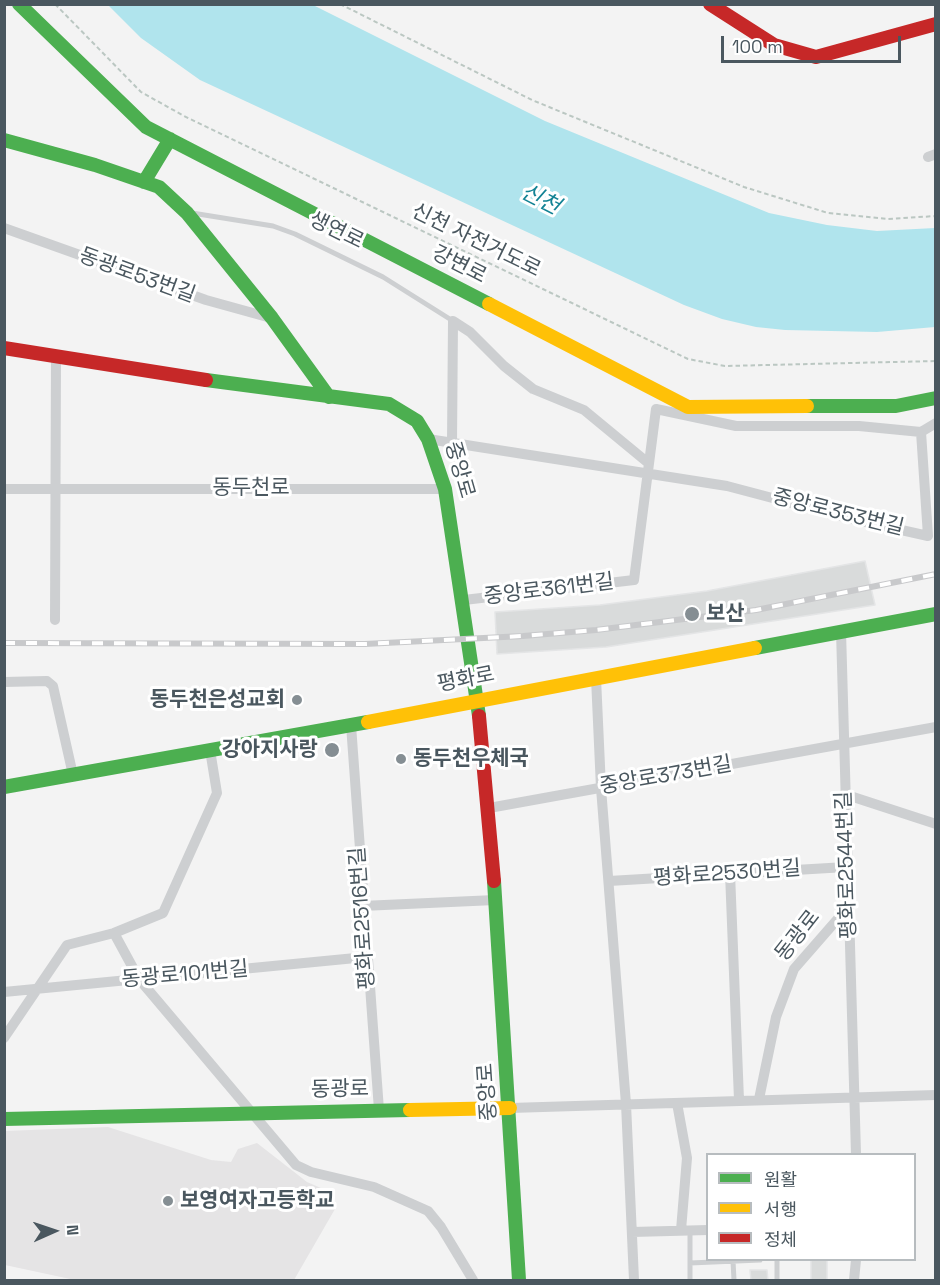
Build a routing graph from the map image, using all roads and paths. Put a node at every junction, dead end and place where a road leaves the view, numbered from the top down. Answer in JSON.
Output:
{"nodes":[{"id":1,"x":19,"y":4,"type":"edge"},
{"id":2,"x":55,"y":4,"type":"edge"},
{"id":3,"x":340,"y":4,"type":"edge"},
{"id":4,"x":710,"y":4,"type":"edge"},
{"id":5,"x":936,"y":24,"type":"edge"},
{"id":6,"x":170,"y":139,"type":"junction"},
{"id":7,"x":4,"y":140,"type":"edge"},
{"id":8,"x":144,"y":182,"type":"junction"},
{"id":9,"x":187,"y":213,"type":"junction"},
{"id":10,"x":936,"y":216,"type":"edge"},
{"id":11,"x":4,"y":228,"type":"edge"},
{"id":12,"x":272,"y":318,"type":"junction"},
{"id":13,"x":453,"y":321,"type":"junction"},
{"id":14,"x":4,"y":348,"type":"edge"},
{"id":15,"x":56,"y":356,"type":"junction"},
{"id":16,"x":936,"y":361,"type":"edge"},
{"id":17,"x":329,"y":397,"type":"junction"},
{"id":18,"x":936,"y":398,"type":"edge"},
{"id":19,"x":936,"y":423,"type":"edge"},
{"id":20,"x":921,"y":432,"type":"junction"},
{"id":21,"x":428,"y":439,"type":"junction"},
{"id":22,"x":452,"y":443,"type":"junction"},
{"id":23,"x":647,"y":462,"type":"junction"},
{"id":24,"x":645,"y":474,"type":"junction"},
{"id":25,"x":56,"y":488,"type":"junction"},
{"id":26,"x":4,"y":489,"type":"edge"},
{"id":27,"x":445,"y":489,"type":"junction"},
{"id":28,"x":932,"y":535,"type":"edge"},
{"id":29,"x":464,"y":600,"type":"junction"},
{"id":30,"x":936,"y":614,"type":"edge"},
{"id":31,"x":55,"y":620,"type":"dead end"},
{"id":32,"x":841,"y":632,"type":"junction"},
{"id":33,"x":596,"y":678,"type":"junction"},
{"id":34,"x":4,"y":682,"type":"edge"},
{"id":35,"x":477,"y":699,"type":"junction"},
{"id":36,"x":351,"y":726,"type":"junction"},
{"id":37,"x":936,"y":727,"type":"edge"},
{"id":38,"x":843,"y":743,"type":"junction"},
{"id":39,"x":210,"y":750,"type":"junction"},
{"id":40,"x":73,"y":775,"type":"junction"},
{"id":41,"x":4,"y":787,"type":"edge"},
{"id":42,"x":601,"y":788,"type":"junction"},
{"id":43,"x":844,"y":794,"type":"junction"},
{"id":44,"x":489,"y":808,"type":"junction"},
{"id":45,"x":936,"y":824,"type":"edge"},
{"id":46,"x":846,"y":867,"type":"junction"},
{"id":47,"x":730,"y":873,"type":"junction"},
{"id":48,"x":609,"y":881,"type":"junction"},
{"id":49,"x":495,"y":900,"type":"junction"},
{"id":50,"x":362,"y":906,"type":"junction"},
{"id":51,"x":849,"y":906,"type":"junction"},
{"id":52,"x":114,"y":933,"type":"junction"},
{"id":53,"x":366,"y":957,"type":"junction"},
{"id":54,"x":139,"y":979,"type":"junction"},
{"id":55,"x":35,"y":989,"type":"junction"},
{"id":56,"x":4,"y":992,"type":"edge"},
{"id":57,"x":4,"y":1038,"type":"edge"},
{"id":58,"x":936,"y":1095,"type":"edge"},
{"id":59,"x":854,"y":1098,"type":"junction"},
{"id":60,"x":759,"y":1099,"type":"junction"},
{"id":61,"x":739,"y":1100,"type":"junction"},
{"id":62,"x":677,"y":1103,"type":"junction"},
{"id":63,"x":626,"y":1104,"type":"junction"},
{"id":64,"x":510,"y":1108,"type":"junction"},
{"id":65,"x":379,"y":1110,"type":"junction"},
{"id":66,"x":251,"y":1113,"type":"junction"},
{"id":67,"x":4,"y":1119,"type":"edge"},
{"id":68,"x":856,"y":1153,"type":"edge"},
{"id":69,"x":685,"y":1230,"type":"junction"},
{"id":70,"x":706,"y":1230,"type":"edge"},
{"id":71,"x":632,"y":1232,"type":"junction"},
{"id":72,"x":733,"y":1261,"type":"edge"},
{"id":73,"x":777,"y":1261,"type":"edge"},
{"id":74,"x":856,"y":1261,"type":"edge"},
{"id":75,"x":690,"y":1263,"type":"junction"},
{"id":76,"x":473,"y":1281,"type":"edge"},
{"id":77,"x":519,"y":1281,"type":"edge"},
{"id":78,"x":634,"y":1281,"type":"edge"},
{"id":79,"x":690,"y":1281,"type":"edge"},
{"id":80,"x":734,"y":1281,"type":"edge"},
{"id":81,"x":777,"y":1281,"type":"edge"},
{"id":82,"x":854,"y":1281,"type":"edge"}],
"edges":[{"from":1,"to":6,"type":"main road","name":"강변로"},
{"from":2,"to":16,"type":"path","name":"신천 자전거도로"},
{"from":3,"to":10,"type":"path"},
{"from":4,"to":5,"type":"main road"},
{"from":6,"to":8,"type":"main road"},
{"from":6,"to":18,"type":"main road","name":"강변로"},
{"from":7,"to":8,"type":"main road"},
{"from":8,"to":9,"type":"main road"},
{"from":9,"to":12,"type":"main road"},
{"from":9,"to":13,"type":"lane","name":"생연로"},
{"from":11,"to":12,"type":"street","name":"동광로53번길"},
{"from":12,"to":17,"type":"main road"},
{"from":13,"to":22,"type":"street","name":"중앙로"},
{"from":13,"to":23,"type":"street"},
{"from":14,"to":15,"type":"main road","name":"중앙로"},
{"from":15,"to":17,"type":"main road","name":"중앙로"},
{"from":15,"to":25,"type":"street"},
{"from":17,"to":21,"type":"main road","name":"중앙로"},
{"from":19,"to":20,"type":"street"},
{"from":20,"to":23,"type":"street"},
{"from":20,"to":28,"type":"street","name":"중앙로353번길"},
{"from":21,"to":22,"type":"street","name":"중앙로353번길"},
{"from":21,"to":27,"type":"main road","name":"중앙로"},
{"from":22,"to":24,"type":"street","name":"중앙로353번길"},
{"from":23,"to":24,"type":"street"},
{"from":24,"to":28,"type":"street","name":"중앙로353번길"},
{"from":24,"to":29,"type":"street","name":"중앙로361번길"},
{"from":25,"to":26,"type":"street","name":"동두천로"},
{"from":25,"to":27,"type":"street","name":"동두천로"},
{"from":25,"to":31,"type":"street"},
{"from":27,"to":29,"type":"main road","name":"중앙로"},
{"from":29,"to":35,"type":"main road","name":"중앙로"},
{"from":30,"to":32,"type":"main road","name":"평화로"},
{"from":32,"to":33,"type":"main road","name":"평화로"},
{"from":32,"to":38,"type":"street","name":"평화로2544번길"},
{"from":33,"to":35,"type":"main road","name":"평화로"},
{"from":33,"to":42,"type":"street"},
{"from":34,"to":40,"type":"street"},
{"from":35,"to":36,"type":"main road","name":"평화로"},
{"from":35,"to":44,"type":"main road","name":"중앙로"},
{"from":36,"to":39,"type":"main road","name":"평화로"},
{"from":36,"to":50,"type":"street","name":"평화로2516번길"},
{"from":37,"to":38,"type":"street","name":"중앙로373번길"},
{"from":38,"to":42,"type":"street","name":"중앙로373번길"},
{"from":38,"to":43,"type":"street","name":"평화로2544번길"},
{"from":39,"to":40,"type":"main road","name":"평화로"},
{"from":39,"to":52,"type":"street"},
{"from":40,"to":41,"type":"main road","name":"평화로"},
{"from":42,"to":44,"type":"street","name":"중앙로373번길"},
{"from":42,"to":48,"type":"street"},
{"from":43,"to":45,"type":"street"},
{"from":43,"to":46,"type":"street","name":"평화로2544번길"},
{"from":44,"to":49,"type":"main road","name":"중앙로"},
{"from":46,"to":47,"type":"street","name":"평화로2530번길"},
{"from":46,"to":51,"type":"street","name":"평화로2544번길"},
{"from":47,"to":48,"type":"street","name":"평화로2530번길"},
{"from":47,"to":61,"type":"street"},
{"from":48,"to":63,"type":"street"},
{"from":49,"to":50,"type":"street"},
{"from":49,"to":64,"type":"main road","name":"중앙로"},
{"from":50,"to":53,"type":"street","name":"평화로2516번길"},
{"from":51,"to":59,"type":"street","name":"평화로2544번길"},
{"from":51,"to":60,"type":"street","name":"동광로"},
{"from":52,"to":54,"type":"street"},
{"from":52,"to":55,"type":"street"},
{"from":53,"to":54,"type":"street","name":"동광로101번길"},
{"from":53,"to":65,"type":"street","name":"평화로2516번길"},
{"from":54,"to":55,"type":"street","name":"동광로101번길"},
{"from":54,"to":66,"type":"street"},
{"from":55,"to":56,"type":"street","name":"동광로101번길"},
{"from":55,"to":57,"type":"street"},
{"from":58,"to":59,"type":"street","name":"동광로"},
{"from":59,"to":60,"type":"street","name":"동광로"},
{"from":59,"to":68,"type":"street","name":"평화로2544번길"},
{"from":60,"to":61,"type":"street","name":"동광로"},
{"from":61,"to":62,"type":"street","name":"동광로"},
{"from":62,"to":63,"type":"street","name":"동광로"},
{"from":62,"to":69,"type":"street"},
{"from":63,"to":64,"type":"street","name":"동광로"},
{"from":63,"to":71,"type":"street"},
{"from":64,"to":65,"type":"main road","name":"동광로"},
{"from":64,"to":77,"type":"main road","name":"중앙로"},
{"from":65,"to":66,"type":"main road","name":"동광로"},
{"from":66,"to":67,"type":"main road","name":"동광로"},
{"from":66,"to":76,"type":"street"},
{"from":69,"to":70,"type":"street"},
{"from":69,"to":71,"type":"street"},
{"from":69,"to":75,"type":"lane"},
{"from":71,"to":78,"type":"street"},
{"from":72,"to":75,"type":"lane"},
{"from":72,"to":80,"type":"lane"},
{"from":73,"to":81,"type":"lane"},
{"from":74,"to":82,"type":"street"},
{"from":75,"to":79,"type":"lane"}]}
